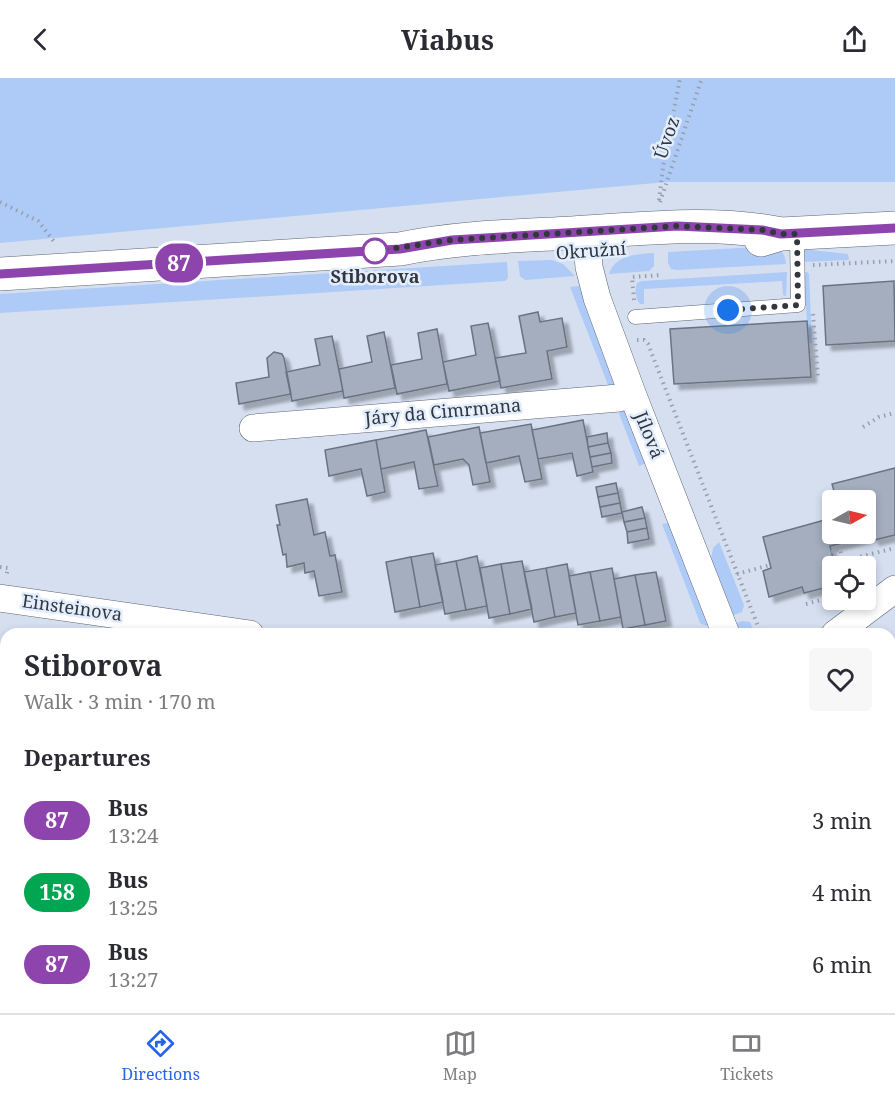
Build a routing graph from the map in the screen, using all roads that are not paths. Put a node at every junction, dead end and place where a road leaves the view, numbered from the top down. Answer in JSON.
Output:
{"nodes":[{"id":1,"x":895,"y":228,"type":"edge"},
{"id":2,"x":789,"y":234,"type":"junction"},
{"id":3,"x":587,"y":242,"type":"junction"},
{"id":4,"x":0,"y":274,"type":"edge"},
{"id":5,"x":635,"y":316,"type":"dead end"},
{"id":6,"x":632,"y":393,"type":"junction"},
{"id":7,"x":253,"y":428,"type":"dead end"},
{"id":8,"x":895,"y":589,"type":"edge"},
{"id":9,"x":0,"y":598,"type":"edge"},
{"id":10,"x":208,"y":628,"type":"edge"},
{"id":11,"x":724,"y":628,"type":"edge"},
{"id":12,"x":843,"y":628,"type":"edge"}],
"edges":[{"from":1,"to":2,"type":"street","name":"Okružní"},
{"from":2,"to":3,"type":"street","name":"Okružní"},
{"from":2,"to":5,"type":"lane"},
{"from":3,"to":4,"type":"street","name":"Okružní"},
{"from":3,"to":6,"type":"street","name":"Jílová"},
{"from":6,"to":7,"type":"street","name":"Járy da Cimrmana"},
{"from":6,"to":11,"type":"street","name":"Jílová"},
{"from":8,"to":12,"type":"street"},
{"from":9,"to":10,"type":"street","name":"Einsteinova"}]}
